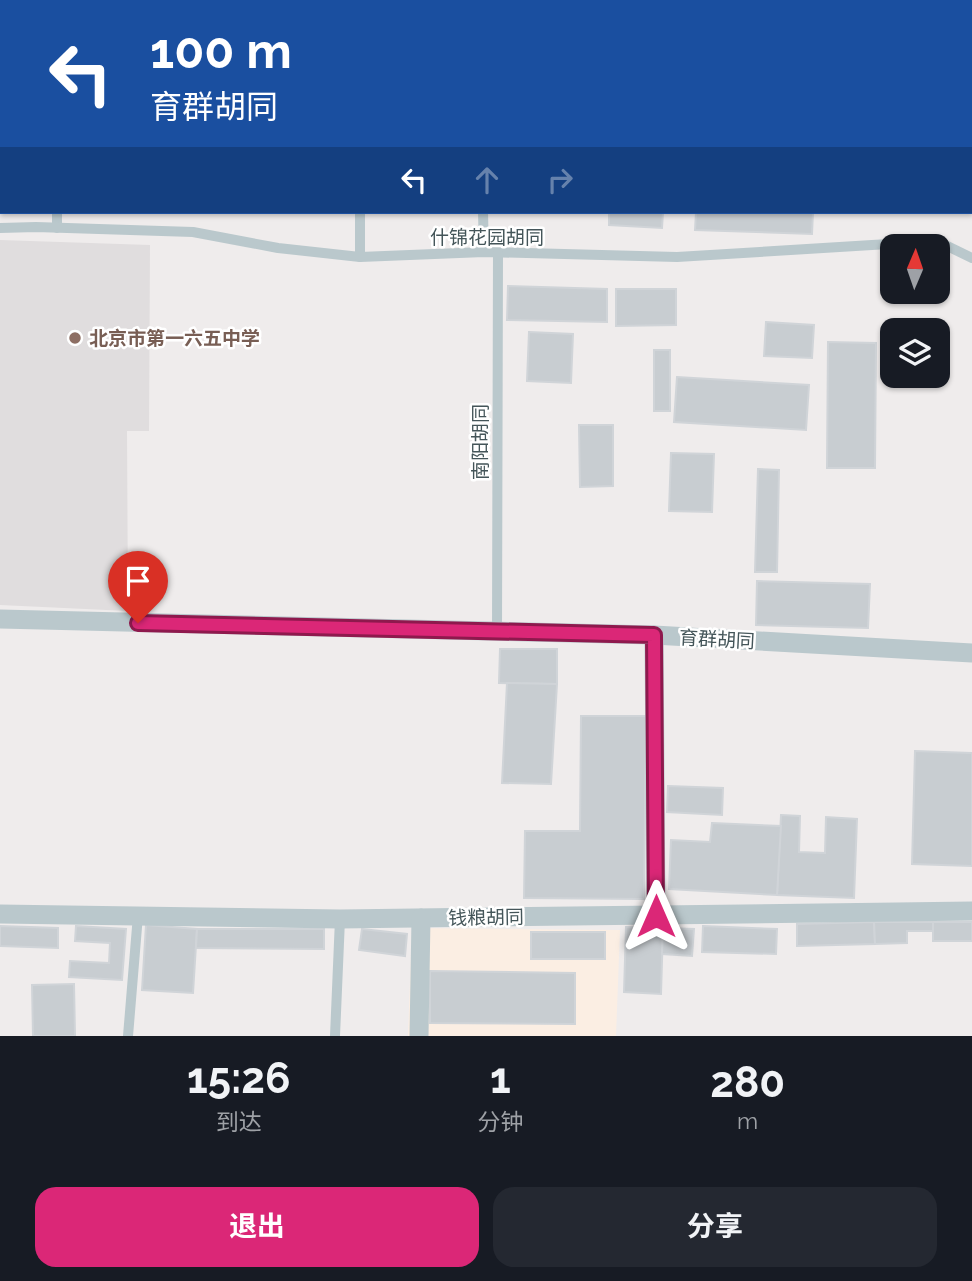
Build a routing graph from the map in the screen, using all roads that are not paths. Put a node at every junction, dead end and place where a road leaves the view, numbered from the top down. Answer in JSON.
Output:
{"nodes":[{"id":1,"x":57,"y":214,"type":"edge"},
{"id":2,"x":360,"y":214,"type":"edge"},
{"id":3,"x":482,"y":214,"type":"edge"},
{"id":4,"x":0,"y":228,"type":"edge"},
{"id":5,"x":57,"y":228,"type":"junction"},
{"id":6,"x":484,"y":253,"type":"junction"},
{"id":7,"x":498,"y":253,"type":"junction"},
{"id":8,"x":360,"y":257,"type":"junction"},
{"id":9,"x":972,"y":258,"type":"edge"},
{"id":10,"x":0,"y":620,"type":"edge"},
{"id":11,"x":497,"y":632,"type":"junction"},
{"id":12,"x":654,"y":635,"type":"junction"},
{"id":13,"x":972,"y":653,"type":"edge"},
{"id":14,"x":972,"y":911,"type":"edge"},
{"id":15,"x":0,"y":914,"type":"edge"},
{"id":16,"x":138,"y":915,"type":"junction"},
{"id":17,"x":656,"y":916,"type":"junction"},
{"id":18,"x":421,"y":918,"type":"junction"},
{"id":19,"x":340,"y":919,"type":"junction"},
{"id":20,"x":128,"y":1036,"type":"edge"},
{"id":21,"x":335,"y":1036,"type":"edge"},
{"id":22,"x":419,"y":1036,"type":"edge"}],
"edges":[{"from":1,"to":5,"type":"lane"},
{"from":2,"to":8,"type":"lane"},
{"from":3,"to":6,"type":"lane"},
{"from":4,"to":5,"type":"lane","name":"什锦花园胡同"},
{"from":5,"to":8,"type":"lane","name":"什锦花园胡同"},
{"from":6,"to":7,"type":"lane","name":"什锦花园胡同"},
{"from":6,"to":8,"type":"lane","name":"什锦花园胡同"},
{"from":7,"to":9,"type":"lane","name":"什锦花园胡同"},
{"from":7,"to":11,"type":"lane","name":"南阳胡同"},
{"from":10,"to":11,"type":"street","name":"育群胡同"},
{"from":11,"to":12,"type":"street","name":"育群胡同"},
{"from":12,"to":13,"type":"street","name":"育群胡同"},
{"from":12,"to":17,"type":"street"},
{"from":14,"to":17,"type":"street","name":"钱粮胡同"},
{"from":15,"to":16,"type":"street","name":"钱粮胡同"},
{"from":16,"to":19,"type":"street","name":"钱粮胡同"},
{"from":16,"to":20,"type":"lane"},
{"from":17,"to":18,"type":"street","name":"钱粮胡同"},
{"from":18,"to":19,"type":"street","name":"钱粮胡同"},
{"from":18,"to":22,"type":"street"},
{"from":19,"to":21,"type":"lane"}]}
